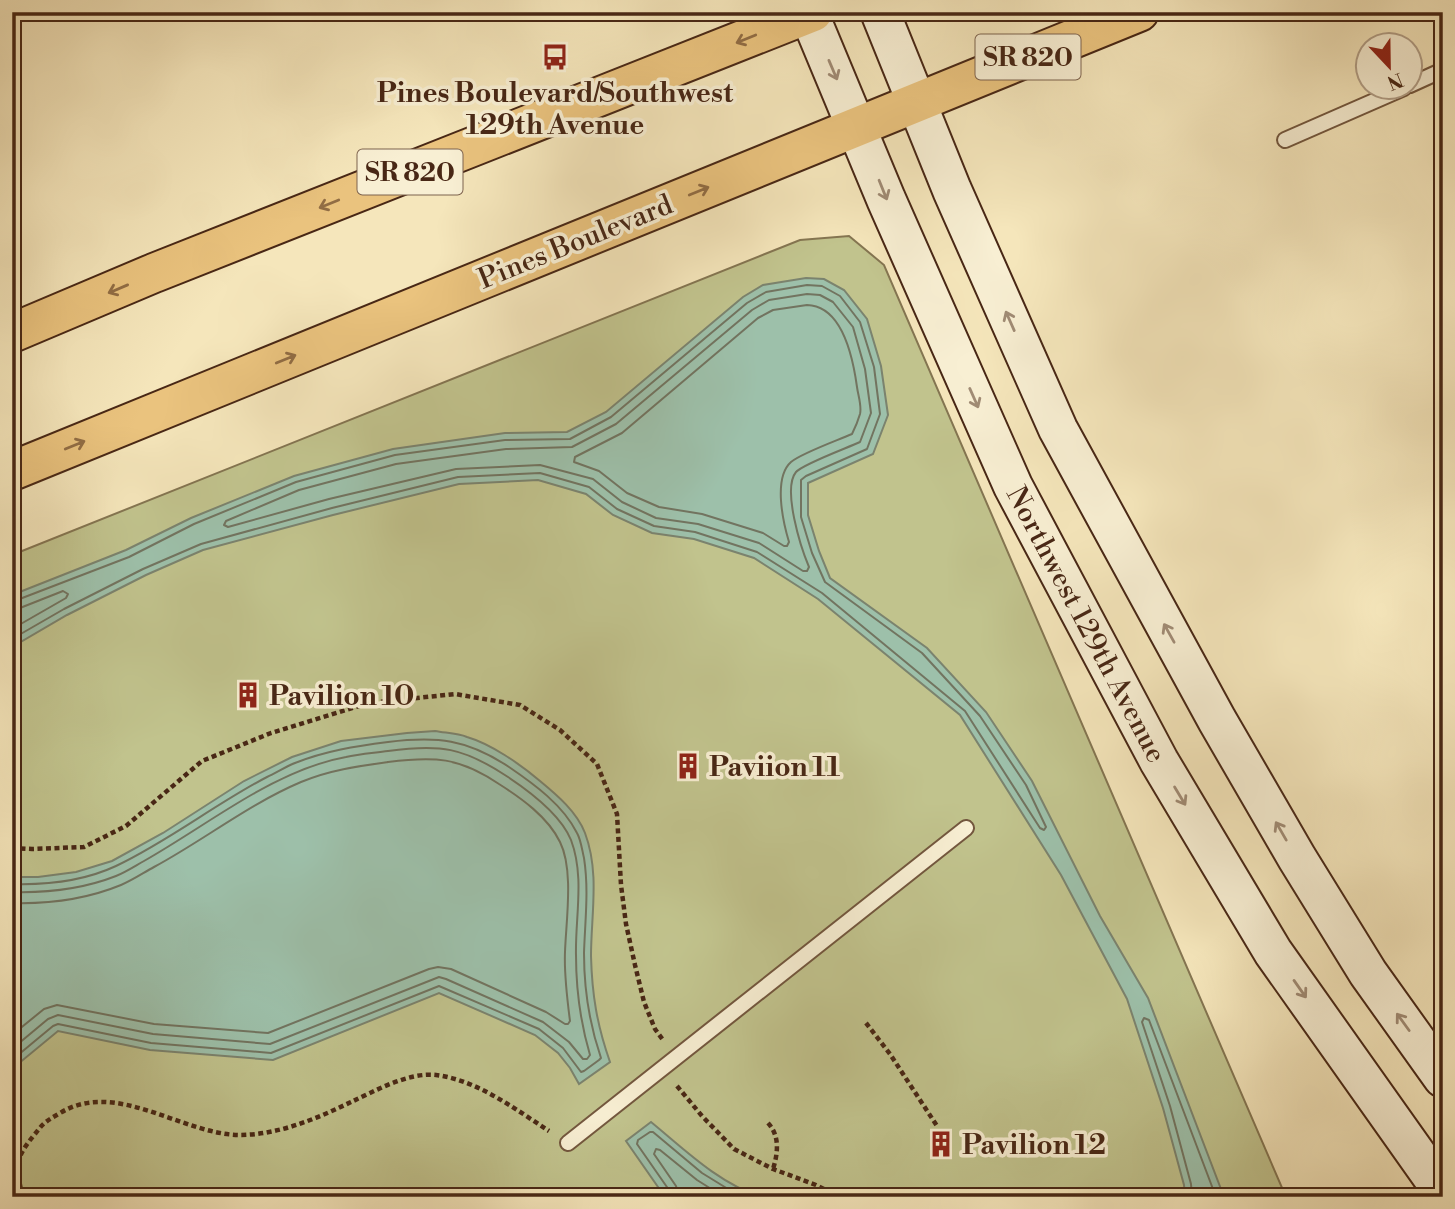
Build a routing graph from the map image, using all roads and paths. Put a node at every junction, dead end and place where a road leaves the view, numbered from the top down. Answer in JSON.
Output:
{"nodes":[{"id":1,"x":880,"y":12,"type":"edge"},
{"id":2,"x":1139,"y":12,"type":"edge"},
{"id":3,"x":811,"y":13,"type":"edge"},
{"id":4,"x":1443,"y":70,"type":"edge"},
{"id":5,"x":1424,"y":78,"type":"edge"},
{"id":6,"x":917,"y":102,"type":"junction"},
{"id":7,"x":1372,"y":102,"type":"edge"},
{"id":8,"x":857,"y":127,"type":"junction"},
{"id":9,"x":1285,"y":140,"type":"dead end"},
{"id":10,"x":12,"y":333,"type":"edge"},
{"id":11,"x":12,"y":471,"type":"edge"},
{"id":12,"x":966,"y":828,"type":"dead end"},
{"id":13,"x":12,"y":848,"type":"edge"},
{"id":14,"x":866,"y":1023,"type":"dead end"},
{"id":15,"x":677,"y":1057,"type":"junction"},
{"id":16,"x":663,"y":1069,"type":"junction"},
{"id":17,"x":1443,"y":1078,"type":"edge"},
{"id":18,"x":768,"y":1123,"type":"dead end"},
{"id":19,"x":937,"y":1126,"type":"dead end"},
{"id":20,"x":568,"y":1143,"type":"joint"},
{"id":21,"x":774,"y":1169,"type":"junction"},
{"id":22,"x":1443,"y":1192,"type":"edge"},
{"id":23,"x":22,"y":1197,"type":"edge"},
{"id":24,"x":840,"y":1197,"type":"edge"}],
"edges":[{"from":1,"to":6,"type":"street"},
{"from":2,"to":6,"type":"highway","name":"Pines Boulevard","number":"SR 820"},
{"from":3,"to":8,"type":"street","name":"Northwest 129th Avenue","one_way":true},
{"from":3,"to":10,"type":"highway","number":"SR 820","one_way":true},
{"from":4,"to":5,"type":"lane"},
{"from":6,"to":8,"type":"highway","name":"Pines Boulevard","number":"SR 820"},
{"from":17,"to":6,"type":"street","one_way":true},
{"from":7,"to":9,"type":"lane"},
{"from":11,"to":8,"type":"highway","name":"Pines Boulevard","number":"SR 820","one_way":true},
{"from":8,"to":22,"type":"street","name":"Northwest 129th Avenue","one_way":true},
{"from":12,"to":15,"type":"lane"},
{"from":13,"to":15,"type":"path"},
{"from":14,"to":19,"type":"path"},
{"from":15,"to":16,"type":"lane"},
{"from":16,"to":20,"type":"lane"},
{"from":16,"to":21,"type":"path"},
{"from":18,"to":21,"type":"path"},
{"from":20,"to":23,"type":"path"},
{"from":21,"to":24,"type":"path"}]}
